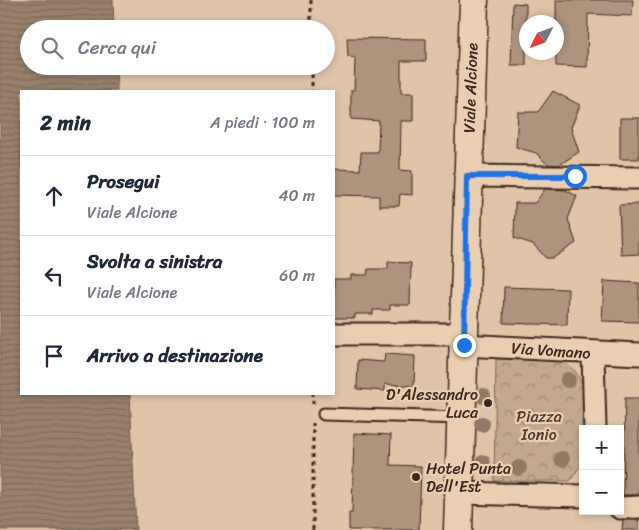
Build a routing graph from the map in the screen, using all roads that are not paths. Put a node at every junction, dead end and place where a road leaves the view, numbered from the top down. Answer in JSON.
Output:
{"nodes":[{"id":1,"x":474,"y":0,"type":"edge"},
{"id":2,"x":467,"y":176,"type":"junction"},
{"id":3,"x":639,"y":178,"type":"edge"},
{"id":4,"x":335,"y":334,"type":"edge"},
{"id":5,"x":464,"y":340,"type":"junction"},
{"id":6,"x":593,"y":354,"type":"junction"},
{"id":7,"x":639,"y":354,"type":"edge"},
{"id":8,"x":324,"y":414,"type":"dead end"},
{"id":9,"x":462,"y":418,"type":"junction"},
{"id":10,"x":596,"y":425,"type":"edge"},
{"id":11,"x":459,"y":494,"type":"junction"},
{"id":12,"x":579,"y":496,"type":"edge"},
{"id":13,"x":639,"y":507,"type":"edge"},
{"id":14,"x":624,"y":508,"type":"edge"},
{"id":15,"x":458,"y":530,"type":"edge"}],
"edges":[{"from":1,"to":2,"type":"street","name":"Viale Alcione"},
{"from":2,"to":3,"type":"street"},
{"from":2,"to":5,"type":"street","name":"Viale Alcione"},
{"from":4,"to":5,"type":"street","name":"Via Vomano"},
{"from":5,"to":6,"type":"street","name":"Via Vomano"},
{"from":5,"to":9,"type":"street","name":"Viale Alcione"},
{"from":6,"to":7,"type":"street","name":"Via Vomano"},
{"from":6,"to":10,"type":"street"},
{"from":8,"to":9,"type":"lane"},
{"from":9,"to":11,"type":"street","name":"Viale Alcione"},
{"from":11,"to":12,"type":"street"},
{"from":11,"to":15,"type":"street","name":"Viale Alcione"},
{"from":13,"to":14,"type":"street"}]}
